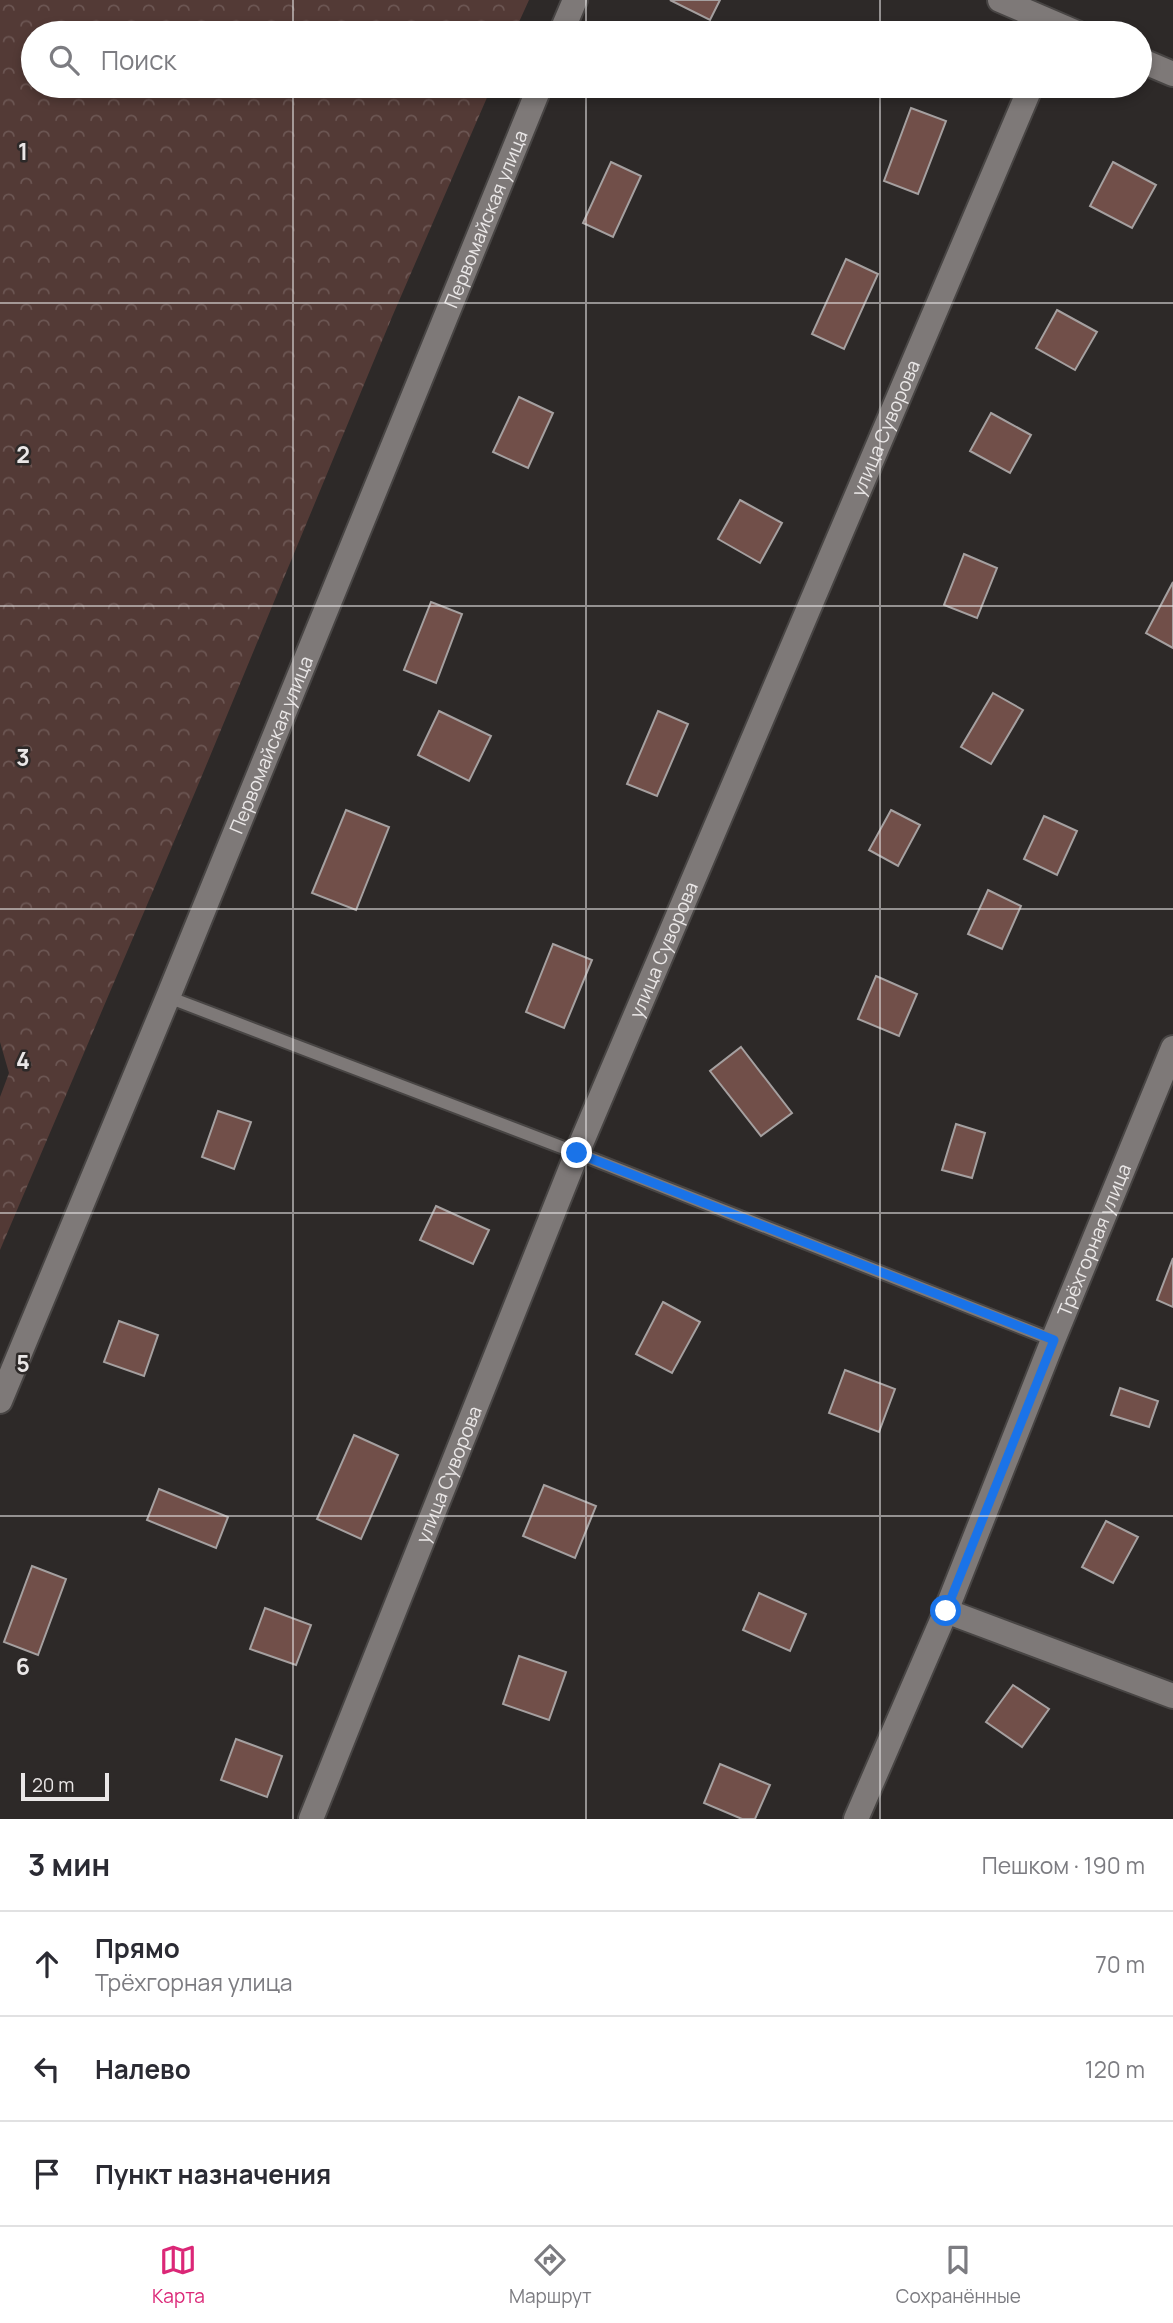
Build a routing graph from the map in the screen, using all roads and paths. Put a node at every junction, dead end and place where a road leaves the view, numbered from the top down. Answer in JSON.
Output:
{"nodes":[{"id":1,"x":575,"y":0,"type":"edge"},
{"id":2,"x":1000,"y":0,"type":"edge"},
{"id":3,"x":566,"y":21,"type":"edge"},
{"id":4,"x":1044,"y":21,"type":"edge"},
{"id":5,"x":1152,"y":65,"type":"edge"},
{"id":6,"x":1173,"y":74,"type":"edge"},
{"id":7,"x":535,"y":98,"type":"edge"},
{"id":8,"x":1026,"y":98,"type":"edge"},
{"id":9,"x":168,"y":997,"type":"junction"},
{"id":10,"x":1173,"y":1048,"type":"edge"},
{"id":11,"x":577,"y":1153,"type":"junction"},
{"id":12,"x":1054,"y":1340,"type":"junction"},
{"id":13,"x":0,"y":1401,"type":"edge"},
{"id":14,"x":946,"y":1611,"type":"junction"},
{"id":15,"x":1173,"y":1696,"type":"edge"},
{"id":16,"x":311,"y":1819,"type":"edge"},
{"id":17,"x":856,"y":1819,"type":"edge"}],
"edges":[{"from":1,"to":3,"type":"street"},
{"from":2,"to":4,"type":"street"},
{"from":5,"to":6,"type":"street"},
{"from":7,"to":9,"type":"street","name":"Первомайская улица"},
{"from":8,"to":11,"type":"street","name":"улица Суворова"},
{"from":9,"to":11,"type":"lane"},
{"from":9,"to":13,"type":"street","name":"Первомайская улица"},
{"from":10,"to":12,"type":"street","name":"Трёхгорная улица"},
{"from":11,"to":12,"type":"lane"},
{"from":11,"to":16,"type":"street","name":"улица Суворова"},
{"from":12,"to":14,"type":"street","name":"Трёхгорная улица"},
{"from":14,"to":15,"type":"street"},
{"from":14,"to":17,"type":"street","name":"Трёхгорная улица"}]}
